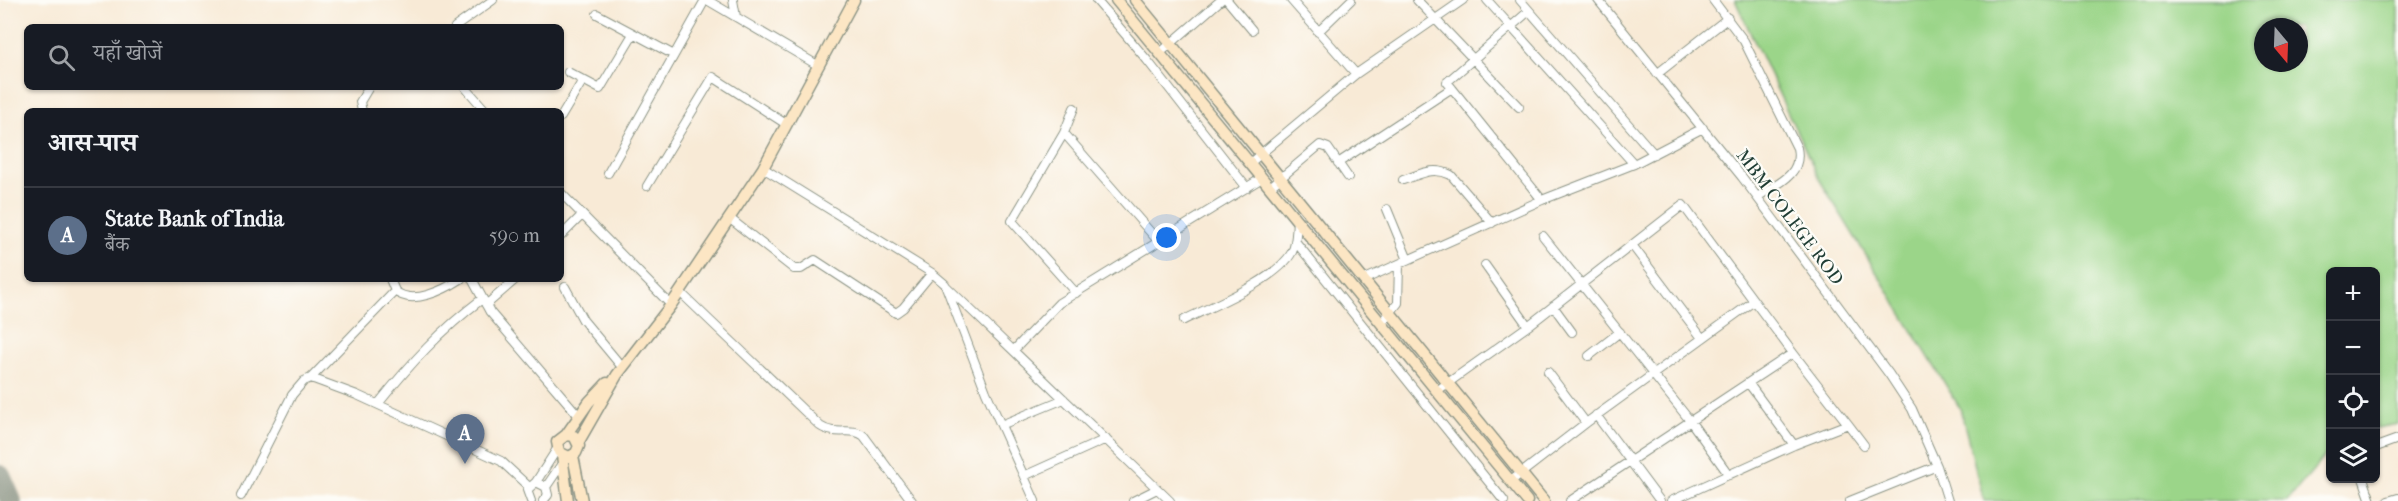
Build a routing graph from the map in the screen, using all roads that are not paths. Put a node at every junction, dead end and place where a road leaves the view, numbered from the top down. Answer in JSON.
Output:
{"nodes":[{"id":1,"x":493,"y":0,"type":"edge"},
{"id":2,"x":706,"y":0,"type":"edge"},
{"id":3,"x":733,"y":0,"type":"edge"},
{"id":4,"x":855,"y":0,"type":"edge"},
{"id":5,"x":1096,"y":0,"type":"edge"},
{"id":6,"x":1116,"y":0,"type":"edge"},
{"id":7,"x":1135,"y":0,"type":"edge"},
{"id":8,"x":1221,"y":0,"type":"edge"},
{"id":9,"x":1227,"y":0,"type":"edge"},
{"id":10,"x":1351,"y":0,"type":"edge"},
{"id":11,"x":1417,"y":0,"type":"edge"},
{"id":12,"x":1463,"y":0,"type":"edge"},
{"id":13,"x":1487,"y":0,"type":"edge"},
{"id":14,"x":1520,"y":0,"type":"edge"},
{"id":15,"x":1598,"y":0,"type":"edge"},
{"id":16,"x":1713,"y":0,"type":"edge"},
{"id":17,"x":1293,"y":1,"type":"edge"},
{"id":18,"x":1124,"y":10,"type":"junction"},
{"id":19,"x":1529,"y":11,"type":"junction"},
{"id":20,"x":597,"y":14,"type":"dead end"},
{"id":21,"x":736,"y":16,"type":"junction"},
{"id":22,"x":1728,"y":18,"type":"junction"},
{"id":23,"x":1434,"y":21,"type":"junction"},
{"id":24,"x":459,"y":24,"type":"edge"},
{"id":25,"x":1509,"y":26,"type":"junction"},
{"id":26,"x":1252,"y":30,"type":"dead end"},
{"id":27,"x":1318,"y":32,"type":"junction"},
{"id":28,"x":633,"y":33,"type":"junction"},
{"id":29,"x":1171,"y":44,"type":"junction"},
{"id":30,"x":1159,"y":52,"type":"junction"},
{"id":31,"x":674,"y":55,"type":"junction"},
{"id":32,"x":1472,"y":59,"type":"junction"},
{"id":33,"x":1147,"y":60,"type":"junction"},
{"id":34,"x":819,"y":66,"type":"junction"},
{"id":35,"x":568,"y":72,"type":"dead end"},
{"id":36,"x":1356,"y":74,"type":"junction"},
{"id":37,"x":1657,"y":74,"type":"junction"},
{"id":38,"x":583,"y":80,"type":"junction"},
{"id":39,"x":1452,"y":88,"type":"junction"},
{"id":40,"x":367,"y":90,"type":"edge"},
{"id":41,"x":468,"y":90,"type":"edge"},
{"id":42,"x":1519,"y":107,"type":"dead end"},
{"id":43,"x":361,"y":108,"type":"edge"},
{"id":44,"x":483,"y":108,"type":"edge"},
{"id":45,"x":1074,"y":108,"type":"dead end"},
{"id":46,"x":564,"y":112,"type":"edge"},
{"id":47,"x":786,"y":124,"type":"junction"},
{"id":48,"x":1703,"y":128,"type":"junction"},
{"id":49,"x":1064,"y":133,"type":"junction"},
{"id":50,"x":1259,"y":153,"type":"junction"},
{"id":51,"x":1654,"y":154,"type":"junction"},
{"id":52,"x":1250,"y":163,"type":"junction"},
{"id":53,"x":1338,"y":163,"type":"junction"},
{"id":54,"x":1634,"y":164,"type":"junction"},
{"id":55,"x":763,"y":168,"type":"junction"},
{"id":56,"x":608,"y":174,"type":"dead end"},
{"id":57,"x":1348,"y":177,"type":"dead end"},
{"id":58,"x":1262,"y":178,"type":"junction"},
{"id":59,"x":1280,"y":178,"type":"junction"},
{"id":60,"x":1403,"y":180,"type":"dead end"},
{"id":61,"x":647,"y":186,"type":"dead end"},
{"id":62,"x":1270,"y":187,"type":"junction"},
{"id":63,"x":1247,"y":188,"type":"junction"},
{"id":64,"x":564,"y":196,"type":"edge"},
{"id":65,"x":1757,"y":197,"type":"junction"},
{"id":66,"x":1542,"y":200,"type":"junction"},
{"id":67,"x":1387,"y":209,"type":"dead end"},
{"id":68,"x":582,"y":214,"type":"junction"},
{"id":69,"x":729,"y":218,"type":"junction"},
{"id":70,"x":1297,"y":220,"type":"junction"},
{"id":71,"x":1492,"y":223,"type":"junction"},
{"id":72,"x":564,"y":233,"type":"edge"},
{"id":73,"x":1543,"y":236,"type":"dead end"},
{"id":74,"x":1295,"y":241,"type":"junction"},
{"id":75,"x":1159,"y":242,"type":"junction"},
{"id":76,"x":1632,"y":245,"type":"junction"},
{"id":77,"x":1408,"y":260,"type":"junction"},
{"id":78,"x":1399,"y":264,"type":"junction"},
{"id":79,"x":1485,"y":265,"type":"dead end"},
{"id":80,"x":932,"y":273,"type":"junction"},
{"id":81,"x":1363,"y":280,"type":"junction"},
{"id":82,"x":391,"y":282,"type":"edge"},
{"id":83,"x":454,"y":282,"type":"edge"},
{"id":84,"x":474,"y":282,"type":"edge"},
{"id":85,"x":512,"y":282,"type":"edge"},
{"id":86,"x":1582,"y":283,"type":"junction"},
{"id":87,"x":945,"y":284,"type":"junction"},
{"id":88,"x":565,"y":287,"type":"dead end"},
{"id":89,"x":395,"y":291,"type":"junction"},
{"id":90,"x":680,"y":292,"type":"junction"},
{"id":91,"x":1076,"y":293,"type":"junction"},
{"id":92,"x":1754,"y":301,"type":"junction"},
{"id":93,"x":484,"y":302,"type":"junction"},
{"id":94,"x":671,"y":305,"type":"junction"},
{"id":95,"x":1553,"y":306,"type":"junction"},
{"id":96,"x":1390,"y":314,"type":"junction"},
{"id":97,"x":1184,"y":320,"type":"dead end"},
{"id":98,"x":1382,"y":323,"type":"junction"},
{"id":99,"x":1528,"y":326,"type":"junction"},
{"id":100,"x":1572,"y":332,"type":"dead end"},
{"id":101,"x":1620,"y":332,"type":"junction"},
{"id":102,"x":1702,"y":338,"type":"junction"},
{"id":103,"x":1014,"y":350,"type":"junction"},
{"id":104,"x":1793,"y":353,"type":"junction"},
{"id":105,"x":1589,"y":356,"type":"dead end"},
{"id":106,"x":620,"y":371,"type":"junction"},
{"id":107,"x":1548,"y":372,"type":"dead end"},
{"id":108,"x":1652,"y":375,"type":"junction"},
{"id":109,"x":311,"y":378,"type":"junction"},
{"id":110,"x":1447,"y":382,"type":"junction"},
{"id":111,"x":1749,"y":384,"type":"junction"},
{"id":112,"x":1438,"y":390,"type":"junction"},
{"id":113,"x":1064,"y":399,"type":"junction"},
{"id":114,"x":378,"y":404,"type":"junction"},
{"id":115,"x":1596,"y":415,"type":"junction"},
{"id":116,"x":579,"y":417,"type":"junction"},
{"id":117,"x":1691,"y":422,"type":"junction"},
{"id":118,"x":1586,"y":423,"type":"junction"},
{"id":119,"x":1848,"y":424,"type":"junction"},
{"id":120,"x":1001,"y":425,"type":"junction"},
{"id":121,"x":566,"y":435,"type":"junction"},
{"id":122,"x":1106,"y":439,"type":"junction"},
{"id":123,"x":2398,"y":439,"type":"edge"},
{"id":124,"x":578,"y":442,"type":"junction"},
{"id":125,"x":1794,"y":445,"type":"junction"},
{"id":126,"x":1864,"y":445,"type":"dead end"},
{"id":127,"x":2380,"y":446,"type":"edge"},
{"id":128,"x":1489,"y":454,"type":"junction"},
{"id":129,"x":563,"y":456,"type":"junction"},
{"id":130,"x":1632,"y":461,"type":"junction"},
{"id":131,"x":1475,"y":464,"type":"junction"},
{"id":132,"x":1937,"y":466,"type":"junction"},
{"id":133,"x":1522,"y":472,"type":"junction"},
{"id":134,"x":1728,"y":475,"type":"junction"},
{"id":135,"x":1024,"y":476,"type":"junction"},
{"id":136,"x":1511,"y":481,"type":"junction"},
{"id":137,"x":2365,"y":483,"type":"edge"},
{"id":138,"x":546,"y":487,"type":"junction"},
{"id":139,"x":1157,"y":489,"type":"junction"},
{"id":140,"x":529,"y":493,"type":"edge"},
{"id":141,"x":241,"y":496,"type":"dead end"},
{"id":142,"x":1871,"y":497,"type":"edge"},
{"id":143,"x":2398,"y":498,"type":"edge"},
{"id":144,"x":543,"y":501,"type":"edge"},
{"id":145,"x":568,"y":501,"type":"edge"},
{"id":146,"x":582,"y":501,"type":"edge"},
{"id":147,"x":912,"y":501,"type":"edge"},
{"id":148,"x":1035,"y":501,"type":"edge"},
{"id":149,"x":1133,"y":501,"type":"edge"},
{"id":150,"x":1170,"y":501,"type":"edge"},
{"id":151,"x":1504,"y":501,"type":"edge"},
{"id":152,"x":1527,"y":501,"type":"edge"},
{"id":153,"x":1545,"y":501,"type":"edge"},
{"id":154,"x":1570,"y":501,"type":"edge"},
{"id":155,"x":1660,"y":501,"type":"edge"},
{"id":156,"x":1671,"y":501,"type":"edge"},
{"id":157,"x":1850,"y":501,"type":"edge"},
{"id":158,"x":1948,"y":501,"type":"edge"},
{"id":159,"x":2371,"y":501,"type":"edge"},
{"id":160,"x":2388,"y":501,"type":"edge"}],
"edges":[{"from":1,"to":24,"type":"street"},
{"from":2,"to":21,"type":"street"},
{"from":2,"to":31,"type":"street"},
{"from":3,"to":21,"type":"street"},
{"from":4,"to":34,"type":"street"},
{"from":5,"to":33,"type":"street"},
{"from":6,"to":18,"type":"street"},
{"from":7,"to":18,"type":"street"},
{"from":7,"to":29,"type":"street"},
{"from":8,"to":29,"type":"street"},
{"from":9,"to":26,"type":"street"},
{"from":10,"to":27,"type":"street"},
{"from":11,"to":23,"type":"street"},
{"from":12,"to":23,"type":"street"},
{"from":13,"to":25,"type":"street"},
{"from":14,"to":19,"type":"street"},
{"from":15,"to":37,"type":"street","name":"MBM COLEGE ROD"},
{"from":16,"to":22,"type":"street"},
{"from":17,"to":27,"type":"street"},
{"from":18,"to":30,"type":"street"},
{"from":19,"to":25,"type":"street"},
{"from":19,"to":51,"type":"street"},
{"from":20,"to":28,"type":"street"},
{"from":21,"to":34,"type":"street"},
{"from":22,"to":37,"type":"street"},
{"from":22,"to":65,"type":"street"},
{"from":23,"to":32,"type":"street"},
{"from":23,"to":36,"type":"street"},
{"from":25,"to":32,"type":"street"},
{"from":25,"to":54,"type":"street"},
{"from":27,"to":36,"type":"street"},
{"from":28,"to":31,"type":"street"},
{"from":28,"to":38,"type":"street"},
{"from":29,"to":30,"type":"street"},
{"from":29,"to":50,"type":"street"},
{"from":30,"to":33,"type":"street"},
{"from":30,"to":52,"type":"street"},
{"from":31,"to":56,"type":"street"},
{"from":32,"to":39,"type":"street"},
{"from":32,"to":42,"type":"street"},
{"from":33,"to":63,"type":"street"},
{"from":34,"to":47,"type":"street"},
{"from":35,"to":38,"type":"street"},
{"from":36,"to":50,"type":"street"},
{"from":37,"to":48,"type":"street","name":"MBM COLEGE ROD"},
{"from":38,"to":46,"type":"street"},
{"from":39,"to":53,"type":"street"},
{"from":39,"to":66,"type":"street"},
{"from":40,"to":43,"type":"street"},
{"from":41,"to":44,"type":"street"},
{"from":45,"to":49,"type":"street"},
{"from":47,"to":55,"type":"street"},
{"from":47,"to":61,"type":"street"},
{"from":48,"to":51,"type":"street"},
{"from":48,"to":65,"type":"street","name":"MBM COLEGE ROD"},
{"from":49,"to":75,"type":"street"},
{"from":49,"to":91,"type":"street"},
{"from":50,"to":52,"type":"street"},
{"from":50,"to":59,"type":"street"},
{"from":51,"to":54,"type":"street"},
{"from":52,"to":58,"type":"street"},
{"from":53,"to":57,"type":"street"},
{"from":53,"to":59,"type":"street"},
{"from":54,"to":66,"type":"street"},
{"from":55,"to":69,"type":"street"},
{"from":55,"to":80,"type":"street"},
{"from":58,"to":62,"type":"street"},
{"from":58,"to":63,"type":"street"},
{"from":59,"to":62,"type":"street"},
{"from":59,"to":81,"type":"street"},
{"from":60,"to":71,"type":"street"},
{"from":62,"to":70,"type":"street"},
{"from":63,"to":75,"type":"street"},
{"from":64,"to":68,"type":"street"},
{"from":65,"to":132,"type":"street","name":"MBM COLEGE ROD"},
{"from":66,"to":71,"type":"street"},
{"from":67,"to":77,"type":"street"},
{"from":68,"to":72,"type":"street"},
{"from":68,"to":94,"type":"street"},
{"from":69,"to":80,"type":"street"},
{"from":69,"to":90,"type":"street"},
{"from":70,"to":74,"type":"street"},
{"from":70,"to":98,"type":"street"},
{"from":71,"to":77,"type":"street"},
{"from":73,"to":86,"type":"street"},
{"from":74,"to":97,"type":"street"},
{"from":74,"to":131,"type":"street"},
{"from":75,"to":91,"type":"street"},
{"from":76,"to":86,"type":"street"},
{"from":76,"to":92,"type":"street"},
{"from":76,"to":102,"type":"street"},
{"from":77,"to":78,"type":"street"},
{"from":78,"to":81,"type":"street"},
{"from":78,"to":96,"type":"street"},
{"from":79,"to":99,"type":"street"},
{"from":80,"to":87,"type":"street"},
{"from":81,"to":96,"type":"street"},
{"from":82,"to":89,"type":"street"},
{"from":83,"to":89,"type":"street"},
{"from":84,"to":93,"type":"street"},
{"from":85,"to":93,"type":"street"},
{"from":86,"to":95,"type":"street"},
{"from":86,"to":101,"type":"street"},
{"from":87,"to":103,"type":"street"},
{"from":87,"to":120,"type":"street"},
{"from":88,"to":106,"type":"street"},
{"from":89,"to":109,"type":"street"},
{"from":90,"to":94,"type":"street"},
{"from":90,"to":147,"type":"street"},
{"from":91,"to":103,"type":"street"},
{"from":92,"to":102,"type":"street"},
{"from":92,"to":104,"type":"street"},
{"from":93,"to":114,"type":"street"},
{"from":93,"to":116,"type":"street"},
{"from":94,"to":106,"type":"street"},
{"from":95,"to":99,"type":"street"},
{"from":95,"to":100,"type":"street"},
{"from":96,"to":98,"type":"street"},
{"from":96,"to":110,"type":"street"},
{"from":98,"to":112,"type":"street"},
{"from":99,"to":110,"type":"street"},
{"from":101,"to":105,"type":"street"},
{"from":101,"to":108,"type":"street"},
{"from":102,"to":108,"type":"street"},
{"from":103,"to":113,"type":"street"},
{"from":104,"to":111,"type":"street"},
{"from":104,"to":119,"type":"street"},
{"from":106,"to":116,"type":"street"},
{"from":106,"to":124,"type":"street"},
{"from":107,"to":118,"type":"street"},
{"from":108,"to":115,"type":"street"},
{"from":108,"to":117,"type":"street"},
{"from":109,"to":114,"type":"street"},
{"from":109,"to":141,"type":"street"},
{"from":110,"to":112,"type":"street"},
{"from":110,"to":133,"type":"street"},
{"from":111,"to":117,"type":"street"},
{"from":111,"to":125,"type":"street"},
{"from":112,"to":128,"type":"street"},
{"from":113,"to":120,"type":"street"},
{"from":113,"to":122,"type":"street"},
{"from":114,"to":140,"type":"street"},
{"from":115,"to":118,"type":"street"},
{"from":115,"to":130,"type":"street"},
{"from":116,"to":121,"type":"street"},
{"from":117,"to":130,"type":"street"},
{"from":117,"to":134,"type":"street"},
{"from":118,"to":133,"type":"street"},
{"from":119,"to":125,"type":"street"},
{"from":119,"to":126,"type":"street"},
{"from":120,"to":135,"type":"street"},
{"from":121,"to":124,"type":"street"},
{"from":121,"to":129,"type":"street"},
{"from":122,"to":135,"type":"street"},
{"from":122,"to":139,"type":"street"},
{"from":123,"to":127,"type":"street"},
{"from":124,"to":129,"type":"street"},
{"from":125,"to":134,"type":"street"},
{"from":128,"to":131,"type":"street"},
{"from":128,"to":136,"type":"street"},
{"from":129,"to":138,"type":"street"},
{"from":129,"to":140,"type":"street"},
{"from":129,"to":145,"type":"street"},
{"from":129,"to":146,"type":"street"},
{"from":130,"to":154,"type":"street"},
{"from":130,"to":155,"type":"street"},
{"from":131,"to":151,"type":"street"},
{"from":132,"to":142,"type":"street"},
{"from":132,"to":158,"type":"street","name":"MBM COLEGE ROD"},
{"from":133,"to":136,"type":"street"},
{"from":133,"to":153,"type":"street"},
{"from":134,"to":156,"type":"street"},
{"from":135,"to":148,"type":"street"},
{"from":136,"to":152,"type":"street"},
{"from":137,"to":159,"type":"street"},
{"from":138,"to":140,"type":"street"},
{"from":138,"to":144,"type":"street"},
{"from":139,"to":149,"type":"street"},
{"from":139,"to":150,"type":"street"},
{"from":142,"to":157,"type":"street"},
{"from":143,"to":160,"type":"street"}]}
